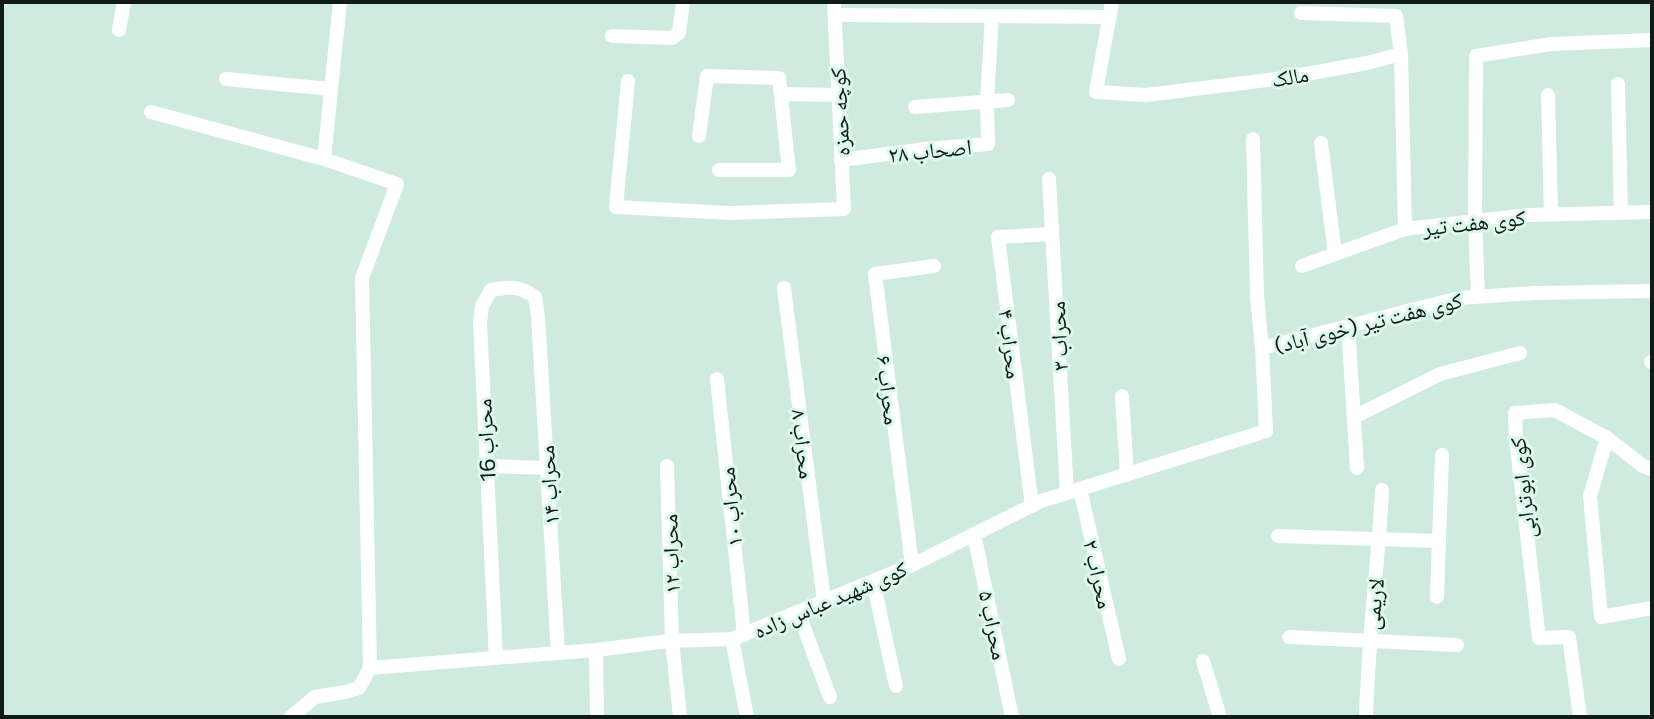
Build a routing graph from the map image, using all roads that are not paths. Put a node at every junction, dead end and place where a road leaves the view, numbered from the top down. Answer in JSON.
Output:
{"nodes":[{"id":1,"x":124,"y":2,"type":"edge"},
{"id":2,"x":340,"y":2,"type":"edge"},
{"id":3,"x":683,"y":2,"type":"edge"},
{"id":4,"x":834,"y":8,"type":"edge"},
{"id":5,"x":1111,"y":10,"type":"edge"},
{"id":6,"x":1301,"y":13,"type":"dead end"},
{"id":7,"x":992,"y":16,"type":"junction"},
{"id":8,"x":119,"y":30,"type":"dead end"},
{"id":9,"x":612,"y":36,"type":"dead end"},
{"id":10,"x":1652,"y":40,"type":"edge"},
{"id":11,"x":1401,"y":54,"type":"junction"},
{"id":12,"x":226,"y":79,"type":"dead end"},
{"id":13,"x":628,"y":81,"type":"dead end"},
{"id":14,"x":1618,"y":84,"type":"dead end"},
{"id":15,"x":331,"y":89,"type":"junction"},
{"id":16,"x":781,"y":94,"type":"junction"},
{"id":17,"x":838,"y":95,"type":"junction"},
{"id":18,"x":1548,"y":95,"type":"dead end"},
{"id":19,"x":1008,"y":100,"type":"dead end"},
{"id":20,"x":987,"y":101,"type":"junction"},
{"id":21,"x":915,"y":107,"type":"dead end"},
{"id":22,"x":151,"y":112,"type":"dead end"},
{"id":23,"x":699,"y":136,"type":"dead end"},
{"id":24,"x":1253,"y":139,"type":"dead end"},
{"id":25,"x":1321,"y":143,"type":"dead end"},
{"id":26,"x":324,"y":159,"type":"junction"},
{"id":27,"x":841,"y":160,"type":"junction"},
{"id":28,"x":719,"y":170,"type":"dead end"},
{"id":29,"x":1049,"y":179,"type":"dead end"},
{"id":30,"x":1621,"y":212,"type":"junction"},
{"id":31,"x":1652,"y":212,"type":"edge"},
{"id":32,"x":1551,"y":214,"type":"junction"},
{"id":33,"x":1475,"y":220,"type":"junction"},
{"id":34,"x":1405,"y":229,"type":"junction"},
{"id":35,"x":1052,"y":234,"type":"junction"},
{"id":36,"x":1335,"y":254,"type":"junction"},
{"id":37,"x":934,"y":266,"type":"dead end"},
{"id":38,"x":1302,"y":266,"type":"dead end"},
{"id":39,"x":784,"y":288,"type":"dead end"},
{"id":40,"x":1652,"y":291,"type":"edge"},
{"id":41,"x":1478,"y":296,"type":"junction"},
{"id":42,"x":538,"y":316,"type":"joint"},
{"id":43,"x":1348,"y":326,"type":"junction"},
{"id":44,"x":1262,"y":348,"type":"junction"},
{"id":45,"x":1520,"y":353,"type":"dead end"},
{"id":46,"x":717,"y":379,"type":"dead end"},
{"id":47,"x":1122,"y":396,"type":"dead end"},
{"id":48,"x":1354,"y":417,"type":"junction"},
{"id":49,"x":1266,"y":431,"type":"joint"},
{"id":50,"x":1607,"y":438,"type":"junction"},
{"id":51,"x":1442,"y":455,"type":"dead end"},
{"id":52,"x":486,"y":466,"type":"junction"},
{"id":53,"x":667,"y":466,"type":"dead end"},
{"id":54,"x":547,"y":468,"type":"junction"},
{"id":55,"x":1357,"y":468,"type":"dead end"},
{"id":56,"x":1652,"y":469,"type":"edge"},
{"id":57,"x":1127,"y":475,"type":"junction"},
{"id":58,"x":1382,"y":490,"type":"dead end"},
{"id":59,"x":1074,"y":491,"type":"junction"},
{"id":60,"x":1032,"y":506,"type":"junction"},
{"id":61,"x":974,"y":534,"type":"junction"},
{"id":62,"x":1278,"y":536,"type":"dead end"},
{"id":63,"x":1380,"y":539,"type":"junction"},
{"id":64,"x":1439,"y":541,"type":"junction"},
{"id":65,"x":912,"y":565,"type":"junction"},
{"id":66,"x":873,"y":581,"type":"junction"},
{"id":67,"x":1437,"y":597,"type":"dead end"},
{"id":68,"x":824,"y":601,"type":"junction"},
{"id":69,"x":1652,"y":608,"type":"edge"},
{"id":70,"x":798,"y":612,"type":"junction"},
{"id":71,"x":738,"y":637,"type":"junction"},
{"id":72,"x":1289,"y":637,"type":"dead end"},
{"id":73,"x":1369,"y":640,"type":"junction"},
{"id":74,"x":672,"y":641,"type":"junction"},
{"id":75,"x":1457,"y":645,"type":"dead end"},
{"id":76,"x":596,"y":650,"type":"junction"},
{"id":77,"x":558,"y":653,"type":"junction"},
{"id":78,"x":496,"y":658,"type":"junction"},
{"id":79,"x":1119,"y":659,"type":"dead end"},
{"id":80,"x":1203,"y":661,"type":"dead end"},
{"id":81,"x":370,"y":668,"type":"junction"},
{"id":82,"x":896,"y":686,"type":"dead end"},
{"id":83,"x":830,"y":697,"type":"dead end"},
{"id":84,"x":291,"y":717,"type":"edge"},
{"id":85,"x":597,"y":717,"type":"edge"},
{"id":86,"x":680,"y":717,"type":"edge"},
{"id":87,"x":747,"y":717,"type":"edge"},
{"id":88,"x":1012,"y":717,"type":"edge"},
{"id":89,"x":1220,"y":717,"type":"edge"},
{"id":90,"x":1366,"y":717,"type":"edge"},
{"id":91,"x":1580,"y":717,"type":"edge"}],
"edges":[{"from":1,"to":8,"type":"street"},
{"from":2,"to":15,"type":"street"},
{"from":3,"to":9,"type":"street"},
{"from":4,"to":7,"type":"street"},
{"from":4,"to":17,"type":"street","name":"کوچه حمزه"},
{"from":5,"to":7,"type":"street"},
{"from":5,"to":11,"type":"street","name":"مالک"},
{"from":6,"to":11,"type":"street"},
{"from":7,"to":20,"type":"street","name":"اصحاب ۲۸"},
{"from":10,"to":33,"type":"street"},
{"from":11,"to":34,"type":"street"},
{"from":12,"to":15,"type":"street"},
{"from":13,"to":27,"type":"street","name":"کوچه حمزه"},
{"from":14,"to":30,"type":"street"},
{"from":15,"to":26,"type":"street"},
{"from":16,"to":17,"type":"street"},
{"from":16,"to":23,"type":"street"},
{"from":16,"to":28,"type":"street"},
{"from":17,"to":27,"type":"street","name":"کوچه حمزه"},
{"from":18,"to":32,"type":"street"},
{"from":19,"to":20,"type":"street"},
{"from":20,"to":21,"type":"street"},
{"from":20,"to":27,"type":"street","name":"اصحاب ۲۸"},
{"from":22,"to":26,"type":"street"},
{"from":24,"to":44,"type":"street"},
{"from":25,"to":36,"type":"street"},
{"from":26,"to":81,"type":"street"},
{"from":29,"to":35,"type":"street","name":"محراب ۳"},
{"from":30,"to":31,"type":"street","name":"کوی هفت تیر"},
{"from":30,"to":32,"type":"street","name":"کوی هفت تیر"},
{"from":32,"to":33,"type":"street","name":"کوی هفت تیر"},
{"from":33,"to":34,"type":"street","name":"کوی هفت تیر"},
{"from":33,"to":41,"type":"street"},
{"from":34,"to":36,"type":"street","name":"کوی هفت تیر"},
{"from":35,"to":59,"type":"street","name":"محراب ۳"},
{"from":35,"to":60,"type":"street","name":"محراب ۴"},
{"from":36,"to":38,"type":"street","name":"کوی هفت تیر"},
{"from":37,"to":65,"type":"street","name":"محراب ۶"},
{"from":39,"to":68,"type":"street","name":"محراب ۸"},
{"from":40,"to":41,"type":"street","name":"کوی هفت تیر (خوی آباد)"},
{"from":41,"to":43,"type":"street","name":"کوی هفت تیر (خوی آباد)"},
{"from":42,"to":52,"type":"street","name":"محراب 16"},
{"from":42,"to":54,"type":"street","name":"محراب ۱۴"},
{"from":43,"to":44,"type":"street","name":"کوی هفت تیر (خوی آباد)"},
{"from":43,"to":48,"type":"street"},
{"from":44,"to":49,"type":"street","name":"کوی هفت تیر (خوی آباد)"},
{"from":45,"to":48,"type":"street"},
{"from":46,"to":71,"type":"street","name":"محراب ۱۰"},
{"from":47,"to":57,"type":"street"},
{"from":48,"to":55,"type":"street"},
{"from":49,"to":57,"type":"street","name":"کوی شهید عباس زاده"},
{"from":50,"to":56,"type":"street","name":"کوی ابوترابی"},
{"from":50,"to":69,"type":"street"},
{"from":50,"to":91,"type":"street","name":"کوی ابوترابی"},
{"from":51,"to":64,"type":"street"},
{"from":52,"to":54,"type":"street"},
{"from":52,"to":78,"type":"street","name":"محراب 16"},
{"from":53,"to":74,"type":"street","name":"محراب ۱۲"},
{"from":54,"to":77,"type":"street","name":"محراب ۱۴"},
{"from":57,"to":59,"type":"street","name":"کوی شهید عباس زاده"},
{"from":58,"to":63,"type":"street","name":"لاریمی"},
{"from":59,"to":60,"type":"street","name":"کوی شهید عباس زاده"},
{"from":59,"to":79,"type":"street","name":"محراب ۲"},
{"from":60,"to":61,"type":"street","name":"کوی شهید عباس زاده"},
{"from":61,"to":65,"type":"street","name":"کوی شهید عباس زاده"},
{"from":61,"to":88,"type":"street","name":"محراب ۵"},
{"from":62,"to":63,"type":"street"},
{"from":63,"to":64,"type":"street"},
{"from":63,"to":73,"type":"street","name":"لاریمی"},
{"from":64,"to":67,"type":"street"},
{"from":65,"to":66,"type":"street","name":"کوی شهید عباس زاده"},
{"from":66,"to":68,"type":"street","name":"کوی شهید عباس زاده"},
{"from":66,"to":82,"type":"street"},
{"from":68,"to":70,"type":"street","name":"کوی شهید عباس زاده"},
{"from":70,"to":71,"type":"street","name":"کوی شهید عباس زاده"},
{"from":70,"to":83,"type":"street"},
{"from":71,"to":74,"type":"street","name":"کوی شهید عباس زاده"},
{"from":71,"to":87,"type":"street","name":"محراب ۱۰"},
{"from":72,"to":73,"type":"street"},
{"from":73,"to":75,"type":"street"},
{"from":73,"to":90,"type":"street","name":"لاریمی"},
{"from":74,"to":76,"type":"street","name":"کوی شهید عباس زاده"},
{"from":74,"to":86,"type":"street","name":"محراب ۱۲"},
{"from":76,"to":77,"type":"street","name":"کوی شهید عباس زاده"},
{"from":76,"to":85,"type":"street"},
{"from":77,"to":78,"type":"street","name":"کوی شهید عباس زاده"},
{"from":78,"to":81,"type":"street","name":"کوی شهید عباس زاده"},
{"from":80,"to":89,"type":"street"},
{"from":81,"to":84,"type":"street"}]}
